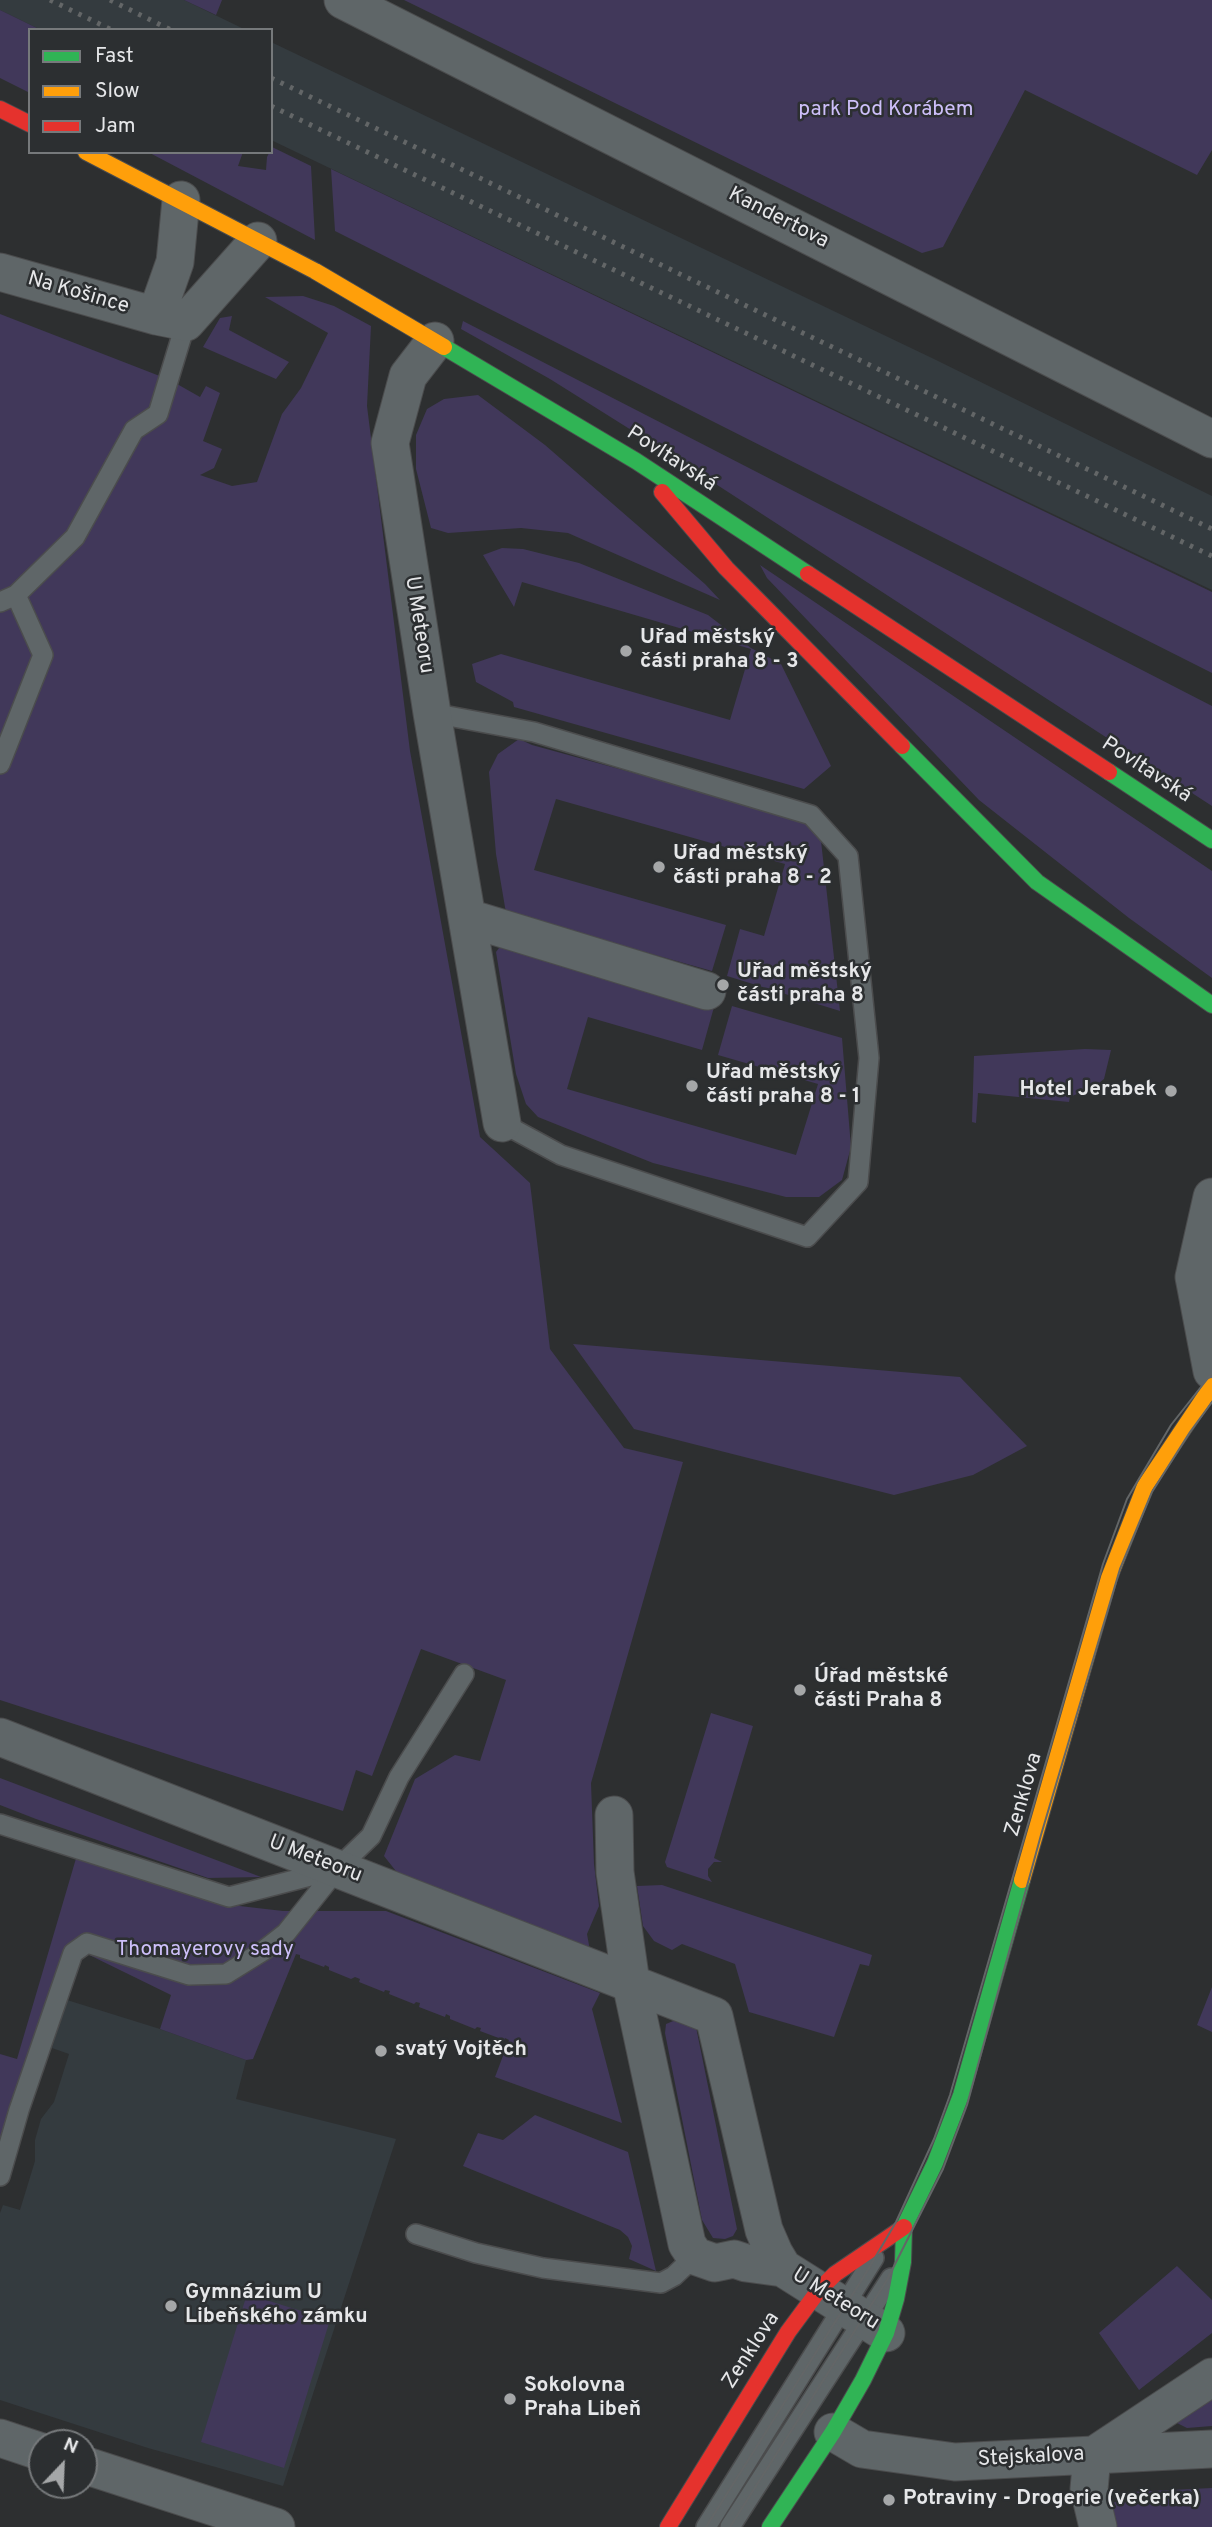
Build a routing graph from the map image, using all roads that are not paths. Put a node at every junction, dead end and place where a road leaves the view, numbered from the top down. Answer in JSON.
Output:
{"nodes":[{"id":1,"x":343,"y":0,"type":"edge"},
{"id":2,"x":0,"y":109,"type":"edge"},
{"id":3,"x":28,"y":123,"type":"edge"},
{"id":4,"x":90,"y":154,"type":"edge"},
{"id":5,"x":181,"y":200,"type":"junction"},
{"id":6,"x":258,"y":241,"type":"junction"},
{"id":7,"x":0,"y":272,"type":"edge"},
{"id":8,"x":171,"y":319,"type":"junction"},
{"id":9,"x":435,"y":341,"type":"junction"},
{"id":10,"x":1212,"y":439,"type":"edge"},
{"id":11,"x":636,"y":461,"type":"junction"},
{"id":12,"x":8,"y":598,"type":"edge"},
{"id":13,"x":432,"y":713,"type":"junction"},
{"id":14,"x":0,"y":764,"type":"edge"},
{"id":15,"x":1207,"y":837,"type":"edge"},
{"id":16,"x":468,"y":918,"type":"junction"},
{"id":17,"x":707,"y":990,"type":"dead end"},
{"id":18,"x":1212,"y":1005,"type":"edge"},
{"id":19,"x":502,"y":1123,"type":"joint"},
{"id":20,"x":1212,"y":1197,"type":"edge"},
{"id":21,"x":1212,"y":1371,"type":"edge"},
{"id":22,"x":1212,"y":1386,"type":"edge"},
{"id":23,"x":464,"y":1674,"type":"dead end"},
{"id":24,"x":0,"y":1737,"type":"edge"},
{"id":25,"x":614,"y":1815,"type":"dead end"},
{"id":26,"x":0,"y":1824,"type":"edge"},
{"id":27,"x":337,"y":1869,"type":"junction"},
{"id":28,"x":631,"y":1983,"type":"junction"},
{"id":29,"x":0,"y":2176,"type":"edge"},
{"id":30,"x":904,"y":2227,"type":"junction"},
{"id":31,"x":416,"y":2234,"type":"dead end"},
{"id":32,"x":884,"y":2242,"type":"junction"},
{"id":33,"x":695,"y":2256,"type":"junction"},
{"id":34,"x":903,"y":2262,"type":"junction"},
{"id":35,"x":783,"y":2267,"type":"junction"},
{"id":36,"x":853,"y":2312,"type":"junction"},
{"id":37,"x":1212,"y":2377,"type":"edge"},
{"id":38,"x":833,"y":2432,"type":"junction"},
{"id":39,"x":0,"y":2438,"type":"edge"},
{"id":40,"x":28,"y":2447,"type":"edge"},
{"id":41,"x":1212,"y":2449,"type":"edge"},
{"id":42,"x":1092,"y":2456,"type":"junction"},
{"id":43,"x":98,"y":2470,"type":"edge"},
{"id":44,"x":276,"y":2527,"type":"edge"},
{"id":45,"x":668,"y":2527,"type":"edge"},
{"id":46,"x":706,"y":2527,"type":"edge"},
{"id":47,"x":730,"y":2527,"type":"edge"},
{"id":48,"x":770,"y":2527,"type":"edge"},
{"id":49,"x":1098,"y":2527,"type":"edge"}],
"edges":[{"from":1,"to":10,"type":"street","name":"Kandertova"},
{"from":2,"to":3,"type":"main road"},
{"from":4,"to":5,"type":"main road","name":"Povltavská"},
{"from":5,"to":6,"type":"main road","name":"Povltavská"},
{"from":5,"to":8,"type":"street","name":"Na Košince"},
{"from":6,"to":8,"type":"street"},
{"from":6,"to":9,"type":"main road","name":"Povltavská"},
{"from":7,"to":8,"type":"street","name":"Na Košince"},
{"from":8,"to":12,"type":"lane"},
{"from":9,"to":11,"type":"main road","name":"Povltavská"},
{"from":9,"to":13,"type":"street","name":"U Meteoru"},
{"from":11,"to":15,"type":"main road","name":"Povltavská"},
{"from":11,"to":18,"type":"main road"},
{"from":12,"to":14,"type":"lane"},
{"from":13,"to":16,"type":"street","name":"U Meteoru"},
{"from":13,"to":19,"type":"lane"},
{"from":16,"to":17,"type":"street"},
{"from":16,"to":19,"type":"street","name":"U Meteoru"},
{"from":20,"to":21,"type":"street"},
{"from":22,"to":30,"type":"main road","name":"Zenklova"},
{"from":23,"to":27,"type":"lane"},
{"from":24,"to":27,"type":"street","name":"U Meteoru"},
{"from":25,"to":28,"type":"street"},
{"from":26,"to":27,"type":"lane"},
{"from":27,"to":28,"type":"street","name":"U Meteoru"},
{"from":27,"to":29,"type":"lane"},
{"from":28,"to":33,"type":"street"},
{"from":28,"to":35,"type":"street","name":"U Meteoru"},
{"from":30,"to":32,"type":"main road","name":"Zenklova"},
{"from":30,"to":34,"type":"main road","name":"Zenklova"},
{"from":31,"to":33,"type":"lane"},
{"from":32,"to":36,"type":"lane"},
{"from":32,"to":36,"type":"main road","name":"Zenklova"},
{"from":33,"to":35,"type":"street","name":"U Meteoru"},
{"from":34,"to":36,"type":"lane"},
{"from":34,"to":36,"type":"main road","name":"Zenklova"},
{"from":35,"to":36,"type":"street","name":"U Meteoru"},
{"from":36,"to":38,"type":"main road","name":"Zenklova"},
{"from":36,"to":45,"type":"main road","name":"Zenklova"},
{"from":36,"to":46,"type":"lane"},
{"from":36,"to":47,"type":"lane"},
{"from":37,"to":42,"type":"street","name":"Stejskalova"},
{"from":38,"to":42,"type":"street","name":"Stejskalova"},
{"from":38,"to":48,"type":"main road","name":"Zenklova"},
{"from":39,"to":40,"type":"street"},
{"from":41,"to":42,"type":"street"},
{"from":42,"to":49,"type":"street"},
{"from":43,"to":44,"type":"street"}]}
